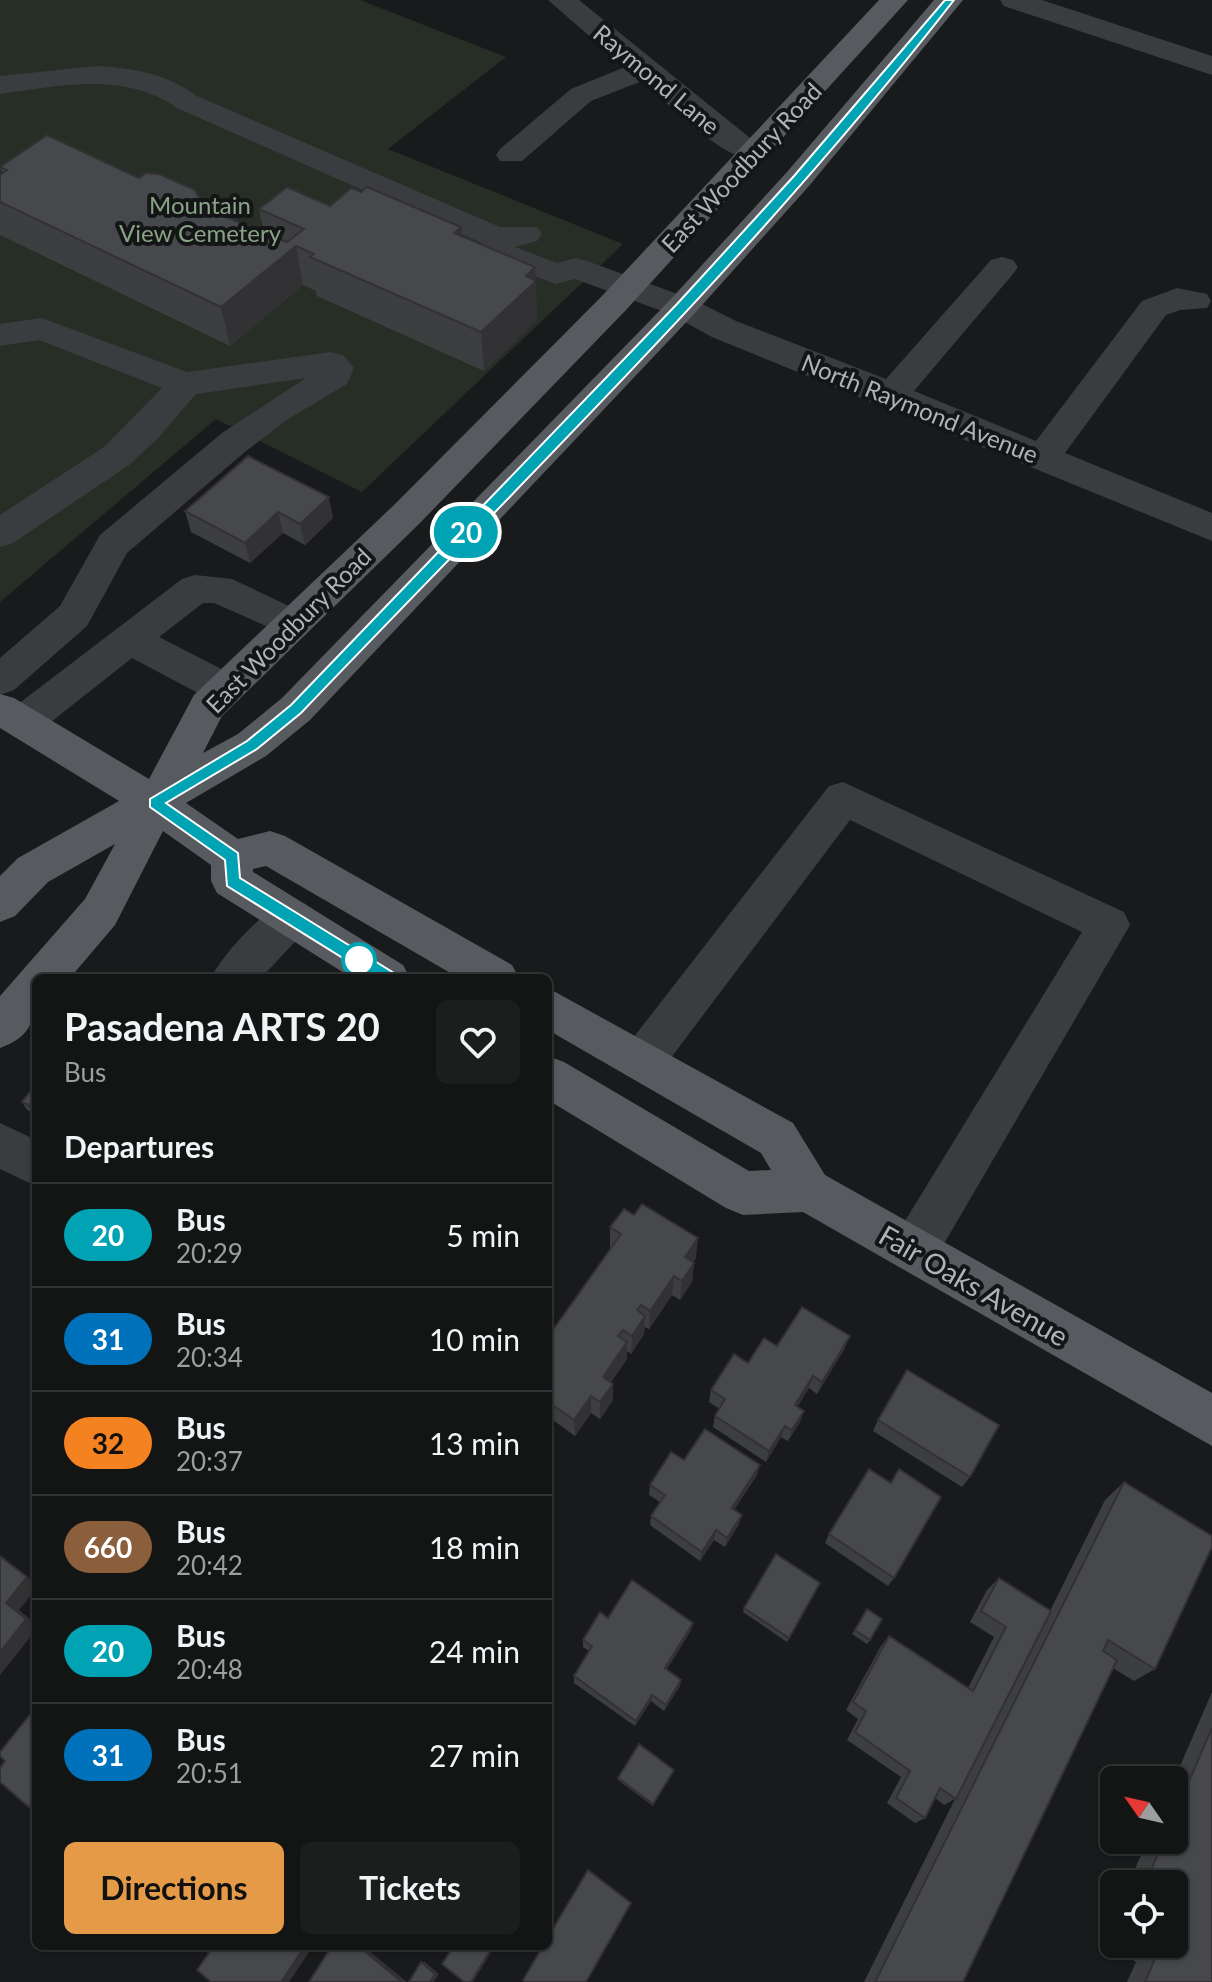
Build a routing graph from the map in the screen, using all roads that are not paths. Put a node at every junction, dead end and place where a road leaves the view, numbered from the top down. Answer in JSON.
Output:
{"nodes":[{"id":1,"x":562,"y":0,"type":"edge"},
{"id":2,"x":894,"y":0,"type":"edge"},
{"id":3,"x":949,"y":0,"type":"edge"},
{"id":4,"x":1014,"y":0,"type":"edge"},
{"id":5,"x":1212,"y":66,"type":"edge"},
{"id":6,"x":647,"y":69,"type":"junction"},
{"id":7,"x":0,"y":85,"type":"edge"},
{"id":8,"x":755,"y":154,"type":"junction"},
{"id":9,"x":511,"y":155,"type":"dead end"},
{"id":10,"x":1002,"y":267,"type":"dead end"},
{"id":11,"x":629,"y":288,"type":"junction"},
{"id":12,"x":1195,"y":301,"type":"dead end"},
{"id":13,"x":682,"y":307,"type":"junction"},
{"id":14,"x":0,"y":335,"type":"edge"},
{"id":15,"x":185,"y":384,"type":"junction"},
{"id":16,"x":893,"y":395,"type":"junction"},
{"id":17,"x":1043,"y":457,"type":"junction"},
{"id":18,"x":1212,"y":528,"type":"edge"},
{"id":19,"x":0,"y":534,"type":"edge"},
{"id":20,"x":293,"y":624,"type":"junction"},
{"id":21,"x":129,"y":639,"type":"junction"},
{"id":22,"x":0,"y":680,"type":"edge"},
{"id":23,"x":225,"y":689,"type":"junction"},
{"id":24,"x":10,"y":721,"type":"edge"},
{"id":25,"x":155,"y":803,"type":"junction"},
{"id":26,"x":232,"y":857,"type":"junction"},
{"id":27,"x":0,"y":904,"type":"edge"},
{"id":28,"x":291,"y":917,"type":"junction"},
{"id":29,"x":48,"y":974,"type":"edge"},
{"id":30,"x":237,"y":974,"type":"edge"},
{"id":31,"x":378,"y":974,"type":"edge"},
{"id":32,"x":490,"y":974,"type":"edge"},
{"id":33,"x":32,"y":993,"type":"edge"},
{"id":34,"x":552,"y":1009,"type":"edge"},
{"id":35,"x":0,"y":1029,"type":"edge"},
{"id":36,"x":642,"y":1061,"type":"junction"},
{"id":37,"x":552,"y":1078,"type":"edge"},
{"id":38,"x":0,"y":1144,"type":"edge"},
{"id":39,"x":32,"y":1163,"type":"edge"},
{"id":40,"x":808,"y":1190,"type":"junction"},
{"id":41,"x":914,"y":1250,"type":"junction"},
{"id":42,"x":1212,"y":1421,"type":"edge"}],
"edges":[{"from":1,"to":6,"type":"street","name":"Raymond Lane"},
{"from":2,"to":8,"type":"main road","name":"East Woodbury Road"},
{"from":3,"to":13,"type":"main road","name":"East Woodbury Road"},
{"from":4,"to":5,"type":"street"},
{"from":6,"to":8,"type":"street","name":"Raymond Lane"},
{"from":6,"to":9,"type":"street"},
{"from":7,"to":11,"type":"street","name":"North Raymond Avenue"},
{"from":8,"to":11,"type":"main road","name":"East Woodbury Road"},
{"from":10,"to":16,"type":"street"},
{"from":11,"to":13,"type":"street","name":"North Raymond Avenue"},
{"from":11,"to":20,"type":"main road","name":"East Woodbury Road"},
{"from":12,"to":17,"type":"street"},
{"from":13,"to":16,"type":"street","name":"North Raymond Avenue"},
{"from":13,"to":25,"type":"main road","name":"East Woodbury Road"},
{"from":14,"to":15,"type":"street"},
{"from":15,"to":19,"type":"street"},
{"from":15,"to":22,"type":"street"},
{"from":16,"to":17,"type":"street","name":"North Raymond Avenue"},
{"from":17,"to":18,"type":"street","name":"North Raymond Avenue"},
{"from":20,"to":21,"type":"street"},
{"from":20,"to":23,"type":"main road","name":"East Woodbury Road"},
{"from":21,"to":23,"type":"street"},
{"from":21,"to":24,"type":"street"},
{"from":23,"to":25,"type":"main road","name":"East Woodbury Road"},
{"from":24,"to":25,"type":"main road"},
{"from":25,"to":26,"type":"main road"},
{"from":25,"to":27,"type":"main road"},
{"from":25,"to":29,"type":"main road"},
{"from":26,"to":28,"type":"main road"},
{"from":26,"to":32,"type":"main road"},
{"from":28,"to":30,"type":"street"},
{"from":28,"to":31,"type":"main road"},
{"from":33,"to":35,"type":"main road"},
{"from":34,"to":36,"type":"main road","name":"Fair Oaks Avenue"},
{"from":36,"to":40,"type":"main road","name":"Fair Oaks Avenue"},
{"from":36,"to":41,"type":"street"},
{"from":37,"to":40,"type":"main road"},
{"from":38,"to":39,"type":"street"},
{"from":40,"to":41,"type":"main road","name":"Fair Oaks Avenue"},
{"from":41,"to":42,"type":"main road","name":"Fair Oaks Avenue"}]}
